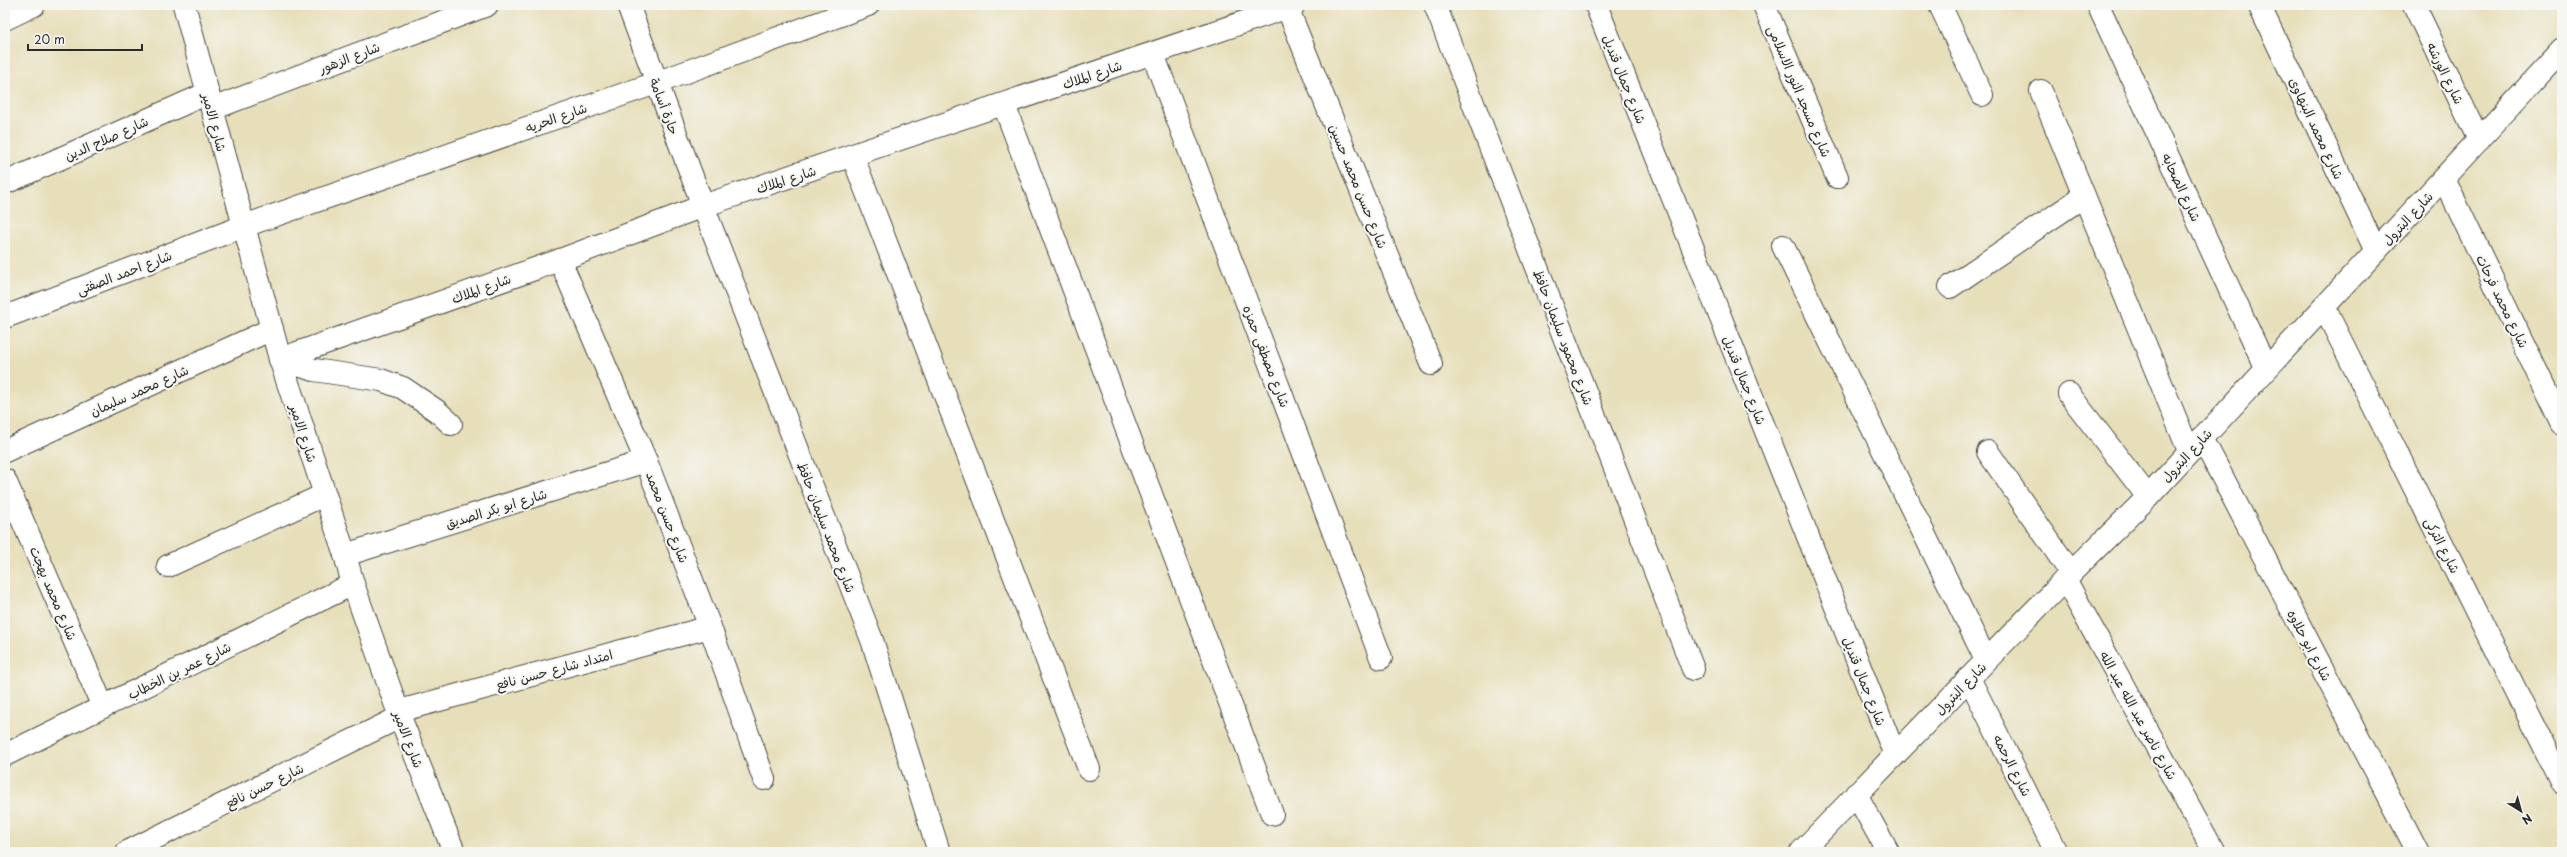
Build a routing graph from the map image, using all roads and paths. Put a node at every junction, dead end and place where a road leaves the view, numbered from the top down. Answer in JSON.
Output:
{"nodes":[{"id":1,"x":34,"y":5,"type":"edge"},
{"id":2,"x":184,"y":5,"type":"edge"},
{"id":3,"x":487,"y":5,"type":"edge"},
{"id":4,"x":628,"y":5,"type":"edge"},
{"id":5,"x":868,"y":5,"type":"edge"},
{"id":6,"x":1435,"y":5,"type":"edge"},
{"id":7,"x":1596,"y":5,"type":"edge"},
{"id":8,"x":1764,"y":5,"type":"edge"},
{"id":9,"x":1940,"y":5,"type":"edge"},
{"id":10,"x":2098,"y":5,"type":"edge"},
{"id":11,"x":2259,"y":5,"type":"edge"},
{"id":12,"x":2414,"y":5,"type":"edge"},
{"id":13,"x":1290,"y":6,"type":"edge"},
{"id":14,"x":5,"y":19,"type":"edge"},
{"id":15,"x":2562,"y":50,"type":"edge"},
{"id":16,"x":1153,"y":54,"type":"junction"},
{"id":17,"x":656,"y":83,"type":"junction"},
{"id":18,"x":2040,"y":92,"type":"dead end"},
{"id":19,"x":1982,"y":95,"type":"dead end"},
{"id":20,"x":210,"y":101,"type":"junction"},
{"id":21,"x":1004,"y":105,"type":"junction"},
{"id":22,"x":2479,"y":140,"type":"junction"},
{"id":23,"x":853,"y":157,"type":"junction"},
{"id":24,"x":1837,"y":178,"type":"dead end"},
{"id":25,"x":2444,"y":179,"type":"junction"},
{"id":26,"x":5,"y":183,"type":"edge"},
{"id":27,"x":2084,"y":196,"type":"junction"},
{"id":28,"x":703,"y":206,"type":"junction"},
{"id":29,"x":244,"y":226,"type":"junction"},
{"id":30,"x":1782,"y":246,"type":"dead end"},
{"id":31,"x":2376,"y":251,"type":"junction"},
{"id":32,"x":560,"y":260,"type":"junction"},
{"id":33,"x":1950,"y":287,"type":"dead end"},
{"id":34,"x":2324,"y":307,"type":"junction"},
{"id":35,"x":5,"y":317,"type":"edge"},
{"id":36,"x":272,"y":329,"type":"junction"},
{"id":37,"x":280,"y":359,"type":"junction"},
{"id":38,"x":1431,"y":364,"type":"dead end"},
{"id":39,"x":2266,"y":368,"type":"junction"},
{"id":40,"x":2069,"y":394,"type":"dead end"},
{"id":41,"x":451,"y":424,"type":"dead end"},
{"id":42,"x":2562,"y":424,"type":"edge"},
{"id":43,"x":2195,"y":444,"type":"junction"},
{"id":44,"x":5,"y":451,"type":"edge"},
{"id":45,"x":1988,"y":452,"type":"dead end"},
{"id":46,"x":646,"y":461,"type":"junction"},
{"id":47,"x":5,"y":480,"type":"edge"},
{"id":48,"x":324,"y":495,"type":"junction"},
{"id":49,"x":2148,"y":497,"type":"junction"},
{"id":50,"x":346,"y":555,"type":"junction"},
{"id":51,"x":168,"y":566,"type":"dead end"},
{"id":52,"x":2068,"y":576,"type":"junction"},
{"id":53,"x":353,"y":584,"type":"junction"},
{"id":54,"x":710,"y":627,"type":"junction"},
{"id":55,"x":1381,"y":658,"type":"dead end"},
{"id":56,"x":1986,"y":660,"type":"junction"},
{"id":57,"x":1693,"y":669,"type":"dead end"},
{"id":58,"x":1969,"y":678,"type":"junction"},
{"id":59,"x":103,"y":707,"type":"junction"},
{"id":60,"x":399,"y":714,"type":"junction"},
{"id":61,"x":5,"y":755,"type":"edge"},
{"id":62,"x":1895,"y":755,"type":"junction"},
{"id":63,"x":1089,"y":769,"type":"dead end"},
{"id":64,"x":764,"y":780,"type":"dead end"},
{"id":65,"x":2562,"y":783,"type":"edge"},
{"id":66,"x":1856,"y":794,"type":"junction"},
{"id":67,"x":1272,"y":814,"type":"dead end"},
{"id":68,"x":127,"y":852,"type":"edge"},
{"id":69,"x":454,"y":852,"type":"edge"},
{"id":70,"x":939,"y":852,"type":"edge"},
{"id":71,"x":1801,"y":852,"type":"edge"},
{"id":72,"x":1888,"y":852,"type":"edge"},
{"id":73,"x":2056,"y":852,"type":"edge"},
{"id":74,"x":2214,"y":852,"type":"edge"},
{"id":75,"x":2418,"y":852,"type":"edge"}],
"edges":[{"from":1,"to":14,"type":"street"},
{"from":2,"to":20,"type":"street","name":"شارع الامير"},
{"from":3,"to":20,"type":"street","name":"شارع الزهور"},
{"from":4,"to":17,"type":"street","name":"حارة أسامة"},
{"from":5,"to":17,"type":"street","name":"شارع الحريه"},
{"from":6,"to":57,"type":"street","name":"شارع محمود سليمان حافظ"},
{"from":7,"to":62,"type":"street","name":"شارع جمال قنديل"},
{"from":8,"to":24,"type":"street","name":"شارع مسجد النور الاسلامى"},
{"from":9,"to":19,"type":"street"},
{"from":10,"to":39,"type":"street","name":"شارع الصحابه"},
{"from":11,"to":31,"type":"street","name":"شارع محمد البنهاوى"},
{"from":12,"to":22,"type":"street","name":"شارع الورشه"},
{"from":13,"to":16,"type":"street","name":"شارع الملاك"},
{"from":13,"to":38,"type":"street","name":"شارع حسن محمد حسين"},
{"from":15,"to":22,"type":"street","name":"شارع البترول"},
{"from":16,"to":21,"type":"street","name":"شارع الملاك"},
{"from":16,"to":55,"type":"street","name":"شارع مصطفى حمزه"},
{"from":17,"to":28,"type":"street","name":"حارة أسامة"},
{"from":17,"to":29,"type":"street","name":"شارع الحريه"},
{"from":18,"to":27,"type":"street","name":"شارع ابو حلاوه"},
{"from":20,"to":26,"type":"street","name":"شارع صلاح الدين"},
{"from":20,"to":29,"type":"street","name":"شارع الامير"},
{"from":21,"to":23,"type":"street","name":"شارع الملاك"},
{"from":21,"to":67,"type":"street"},
{"from":22,"to":25,"type":"street","name":"شارع البترول"},
{"from":23,"to":28,"type":"street","name":"شارع الملاك"},
{"from":23,"to":63,"type":"street"},
{"from":25,"to":31,"type":"street","name":"شارع البترول"},
{"from":25,"to":42,"type":"street","name":"شارع محمد فرحات"},
{"from":27,"to":33,"type":"street"},
{"from":27,"to":43,"type":"street","name":"شارع ابو حلاوه"},
{"from":28,"to":32,"type":"street","name":"شارع الملاك"},
{"from":28,"to":70,"type":"street","name":"شارع محمد سليمان حافظ"},
{"from":29,"to":35,"type":"street","name":"شارع احمد الصفتى"},
{"from":29,"to":36,"type":"street","name":"شارع الامير"},
{"from":30,"to":56,"type":"street"},
{"from":31,"to":34,"type":"street","name":"شارع البترول"},
{"from":32,"to":37,"type":"street","name":"شارع الملاك"},
{"from":32,"to":46,"type":"street","name":"شارع حسن محمد"},
{"from":34,"to":39,"type":"street","name":"شارع البترول"},
{"from":34,"to":65,"type":"street","name":"شارع التركى"},
{"from":36,"to":37,"type":"street","name":"شارع الامير"},
{"from":36,"to":44,"type":"street","name":"شارع محمد سليمان"},
{"from":37,"to":41,"type":"street"},
{"from":37,"to":48,"type":"street","name":"شارع الامير"},
{"from":39,"to":43,"type":"street","name":"شارع البترول"},
{"from":40,"to":49,"type":"street"},
{"from":43,"to":49,"type":"street","name":"شارع البترول"},
{"from":43,"to":75,"type":"street","name":"شارع ابو حلاوه"},
{"from":45,"to":52,"type":"street","name":"شارع ناصر عبد الله عبد الله"},
{"from":46,"to":50,"type":"street","name":"شارع ابو بكر الصديق"},
{"from":46,"to":54,"type":"street","name":"شارع حسن محمد"},
{"from":47,"to":59,"type":"street","name":"شارع محمد بهجت"},
{"from":48,"to":50,"type":"street","name":"شارع الامير"},
{"from":48,"to":51,"type":"street"},
{"from":49,"to":52,"type":"street","name":"شارع البترول"},
{"from":50,"to":53,"type":"street","name":"شارع الامير"},
{"from":52,"to":56,"type":"street","name":"شارع البترول"},
{"from":52,"to":74,"type":"street","name":"شارع ناصر عبد الله عبد الله"},
{"from":53,"to":59,"type":"street","name":"شارع عمر بن الخطاب"},
{"from":53,"to":60,"type":"street","name":"شارع الامير"},
{"from":54,"to":60,"type":"street","name":"امتداد شارع حسن نافع"},
{"from":54,"to":64,"type":"street","name":"شارع حسن محمد"},
{"from":56,"to":58,"type":"street","name":"شارع البترول"},
{"from":58,"to":62,"type":"street","name":"شارع البترول"},
{"from":58,"to":73,"type":"street","name":"شارع الرحمه"},
{"from":59,"to":61,"type":"street","name":"شارع عمر بن الخطاب"},
{"from":60,"to":68,"type":"street","name":"شارع حسن نافع"},
{"from":60,"to":69,"type":"street","name":"شارع الامير"},
{"from":62,"to":66,"type":"street","name":"شارع البترول"},
{"from":66,"to":71,"type":"street","name":"شارع البترول"},
{"from":66,"to":72,"type":"street"}]}
